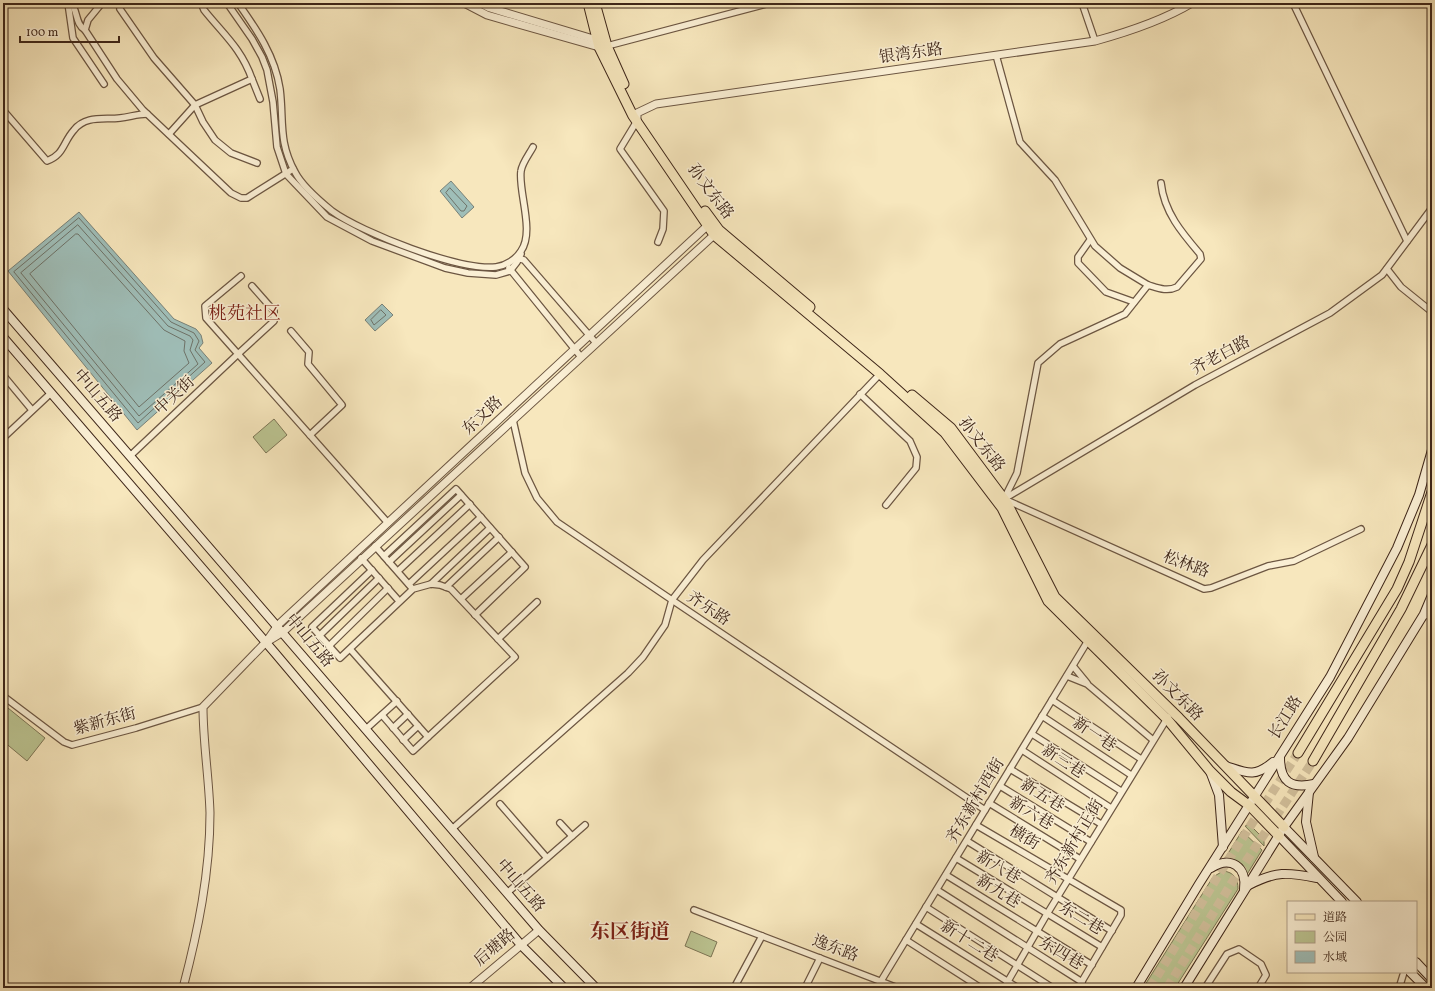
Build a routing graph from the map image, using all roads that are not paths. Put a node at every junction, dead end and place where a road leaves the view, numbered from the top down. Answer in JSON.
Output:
{"nodes":[{"id":1,"x":69,"y":3,"type":"edge"},
{"id":2,"x":102,"y":3,"type":"edge"},
{"id":3,"x":201,"y":3,"type":"edge"},
{"id":4,"x":227,"y":3,"type":"edge"},
{"id":5,"x":238,"y":3,"type":"edge"},
{"id":6,"x":464,"y":3,"type":"edge"},
{"id":7,"x":480,"y":3,"type":"edge"},
{"id":8,"x":588,"y":3,"type":"edge"},
{"id":9,"x":595,"y":3,"type":"edge"},
{"id":10,"x":770,"y":3,"type":"edge"},
{"id":11,"x":1082,"y":3,"type":"edge"},
{"id":12,"x":1192,"y":3,"type":"edge"},
{"id":13,"x":1293,"y":3,"type":"edge"},
{"id":14,"x":489,"y":5,"type":"edge"},
{"id":15,"x":120,"y":8,"type":"dead end"},
{"id":16,"x":85,"y":30,"type":"junction"},
{"id":17,"x":1094,"y":41,"type":"junction"},
{"id":18,"x":601,"y":44,"type":"junction"},
{"id":19,"x":996,"y":55,"type":"junction"},
{"id":20,"x":252,"y":79,"type":"junction"},
{"id":21,"x":104,"y":84,"type":"dead end"},
{"id":22,"x":260,"y":99,"type":"dead end"},
{"id":23,"x":195,"y":105,"type":"junction"},
{"id":24,"x":3,"y":110,"type":"edge"},
{"id":25,"x":147,"y":114,"type":"junction"},
{"id":26,"x":637,"y":117,"type":"junction"},
{"id":27,"x":168,"y":134,"type":"junction"},
{"id":28,"x":534,"y":147,"type":"dead end"},
{"id":29,"x":257,"y":163,"type":"dead end"},
{"id":30,"x":293,"y":169,"type":"junction"},
{"id":31,"x":286,"y":174,"type":"junction"},
{"id":32,"x":1161,"y":183,"type":"dead end"},
{"id":33,"x":1432,"y":208,"type":"edge"},
{"id":34,"x":707,"y":226,"type":"junction"},
{"id":35,"x":714,"y":235,"type":"junction"},
{"id":36,"x":1090,"y":240,"type":"junction"},
{"id":37,"x":1407,"y":241,"type":"junction"},
{"id":38,"x":658,"y":242,"type":"dead end"},
{"id":39,"x":523,"y":250,"type":"junction"},
{"id":40,"x":520,"y":257,"type":"junction"},
{"id":41,"x":511,"y":261,"type":"junction"},
{"id":42,"x":1386,"y":269,"type":"junction"},
{"id":43,"x":510,"y":271,"type":"junction"},
{"id":44,"x":241,"y":276,"type":"dead end"},
{"id":45,"x":1148,"y":285,"type":"junction"},
{"id":46,"x":252,"y":286,"type":"dead end"},
{"id":47,"x":1134,"y":302,"type":"junction"},
{"id":48,"x":3,"y":309,"type":"edge"},
{"id":49,"x":1432,"y":312,"type":"edge"},
{"id":50,"x":291,"y":331,"type":"dead end"},
{"id":51,"x":589,"y":336,"type":"junction"},
{"id":52,"x":3,"y":337,"type":"edge"},
{"id":53,"x":596,"y":343,"type":"junction"},
{"id":54,"x":575,"y":349,"type":"junction"},
{"id":55,"x":238,"y":354,"type":"junction"},
{"id":56,"x":581,"y":357,"type":"junction"},
{"id":57,"x":880,"y":374,"type":"junction"},
{"id":58,"x":3,"y":375,"type":"edge"},
{"id":59,"x":51,"y":393,"type":"junction"},
{"id":60,"x":860,"y":394,"type":"junction"},
{"id":61,"x":32,"y":410,"type":"junction"},
{"id":62,"x":512,"y":420,"type":"junction"},
{"id":63,"x":4,"y":435,"type":"edge"},
{"id":64,"x":310,"y":435,"type":"junction"},
{"id":65,"x":1432,"y":450,"type":"edge"},
{"id":66,"x":130,"y":456,"type":"junction"},
{"id":67,"x":1432,"y":492,"type":"edge"},
{"id":68,"x":461,"y":495,"type":"junction"},
{"id":69,"x":1001,"y":501,"type":"junction"},
{"id":70,"x":470,"y":504,"type":"junction"},
{"id":71,"x":886,"y":505,"type":"dead end"},
{"id":72,"x":481,"y":517,"type":"junction"},
{"id":73,"x":388,"y":523,"type":"junction"},
{"id":74,"x":490,"y":528,"type":"junction"},
{"id":75,"x":1361,"y":529,"type":"dead end"},
{"id":76,"x":499,"y":537,"type":"junction"},
{"id":77,"x":1432,"y":545,"type":"edge"},
{"id":78,"x":375,"y":546,"type":"junction"},
{"id":79,"x":512,"y":552,"type":"junction"},
{"id":80,"x":384,"y":556,"type":"junction"},
{"id":81,"x":361,"y":558,"type":"junction"},
{"id":82,"x":389,"y":562,"type":"junction"},
{"id":83,"x":372,"y":570,"type":"junction"},
{"id":84,"x":398,"y":571,"type":"junction"},
{"id":85,"x":379,"y":578,"type":"junction"},
{"id":86,"x":430,"y":584,"type":"junction"},
{"id":87,"x":411,"y":586,"type":"junction"},
{"id":88,"x":446,"y":586,"type":"junction"},
{"id":89,"x":388,"y":588,"type":"junction"},
{"id":90,"x":1432,"y":595,"type":"edge"},
{"id":91,"x":461,"y":599,"type":"junction"},
{"id":92,"x":672,"y":600,"type":"junction"},
{"id":93,"x":400,"y":601,"type":"junction"},
{"id":94,"x":537,"y":602,"type":"dead end"},
{"id":95,"x":475,"y":615,"type":"junction"},
{"id":96,"x":1428,"y":615,"type":"edge"},
{"id":97,"x":280,"y":628,"type":"junction"},
{"id":98,"x":1092,"y":633,"type":"junction"},
{"id":99,"x":320,"y":636,"type":"junction"},
{"id":100,"x":498,"y":639,"type":"junction"},
{"id":101,"x":266,"y":642,"type":"junction"},
{"id":102,"x":1087,"y":642,"type":"junction"},
{"id":103,"x":329,"y":646,"type":"junction"},
{"id":104,"x":350,"y":649,"type":"junction"},
{"id":105,"x":1073,"y":666,"type":"junction"},
{"id":106,"x":1067,"y":676,"type":"junction"},
{"id":107,"x":1087,"y":684,"type":"junction"},
{"id":108,"x":3,"y":696,"type":"edge"},
{"id":109,"x":1052,"y":700,"type":"junction"},
{"id":110,"x":397,"y":701,"type":"junction"},
{"id":111,"x":203,"y":707,"type":"junction"},
{"id":112,"x":1172,"y":711,"type":"junction"},
{"id":113,"x":408,"y":714,"type":"junction"},
{"id":114,"x":382,"y":715,"type":"junction"},
{"id":115,"x":1042,"y":716,"type":"junction"},
{"id":116,"x":1166,"y":719,"type":"junction"},
{"id":117,"x":418,"y":726,"type":"junction"},
{"id":118,"x":393,"y":728,"type":"junction"},
{"id":119,"x":366,"y":729,"type":"junction"},
{"id":120,"x":1032,"y":734,"type":"junction"},
{"id":121,"x":428,"y":737,"type":"junction"},
{"id":122,"x":403,"y":740,"type":"junction"},
{"id":123,"x":1153,"y":740,"type":"junction"},
{"id":124,"x":1022,"y":750,"type":"junction"},
{"id":125,"x":1298,"y":753,"type":"tunnel mouth"},
{"id":126,"x":1280,"y":756,"type":"junction"},
{"id":127,"x":1141,"y":759,"type":"junction"},
{"id":128,"x":1313,"y":761,"type":"tunnel mouth"},
{"id":129,"x":1226,"y":766,"type":"junction"},
{"id":130,"x":1010,"y":769,"type":"junction"},
{"id":131,"x":1210,"y":771,"type":"junction"},
{"id":132,"x":1131,"y":775,"type":"junction"},
{"id":133,"x":1314,"y":784,"type":"junction"},
{"id":134,"x":1000,"y":786,"type":"junction"},
{"id":135,"x":1121,"y":791,"type":"junction"},
{"id":136,"x":1309,"y":792,"type":"junction"},
{"id":137,"x":1255,"y":796,"type":"junction"},
{"id":138,"x":989,"y":803,"type":"junction"},
{"id":139,"x":500,"y":804,"type":"dead end"},
{"id":140,"x":1250,"y":806,"type":"junction"},
{"id":141,"x":1111,"y":808,"type":"junction"},
{"id":142,"x":985,"y":810,"type":"junction"},
{"id":143,"x":560,"y":823,"type":"dead end"},
{"id":144,"x":976,"y":824,"type":"junction"},
{"id":145,"x":1101,"y":824,"type":"junction"},
{"id":146,"x":585,"y":825,"type":"dead end"},
{"id":147,"x":1284,"y":827,"type":"junction"},
{"id":148,"x":452,"y":828,"type":"junction"},
{"id":149,"x":572,"y":836,"type":"junction"},
{"id":150,"x":1279,"y":836,"type":"junction"},
{"id":151,"x":967,"y":841,"type":"junction"},
{"id":152,"x":1091,"y":842,"type":"junction"},
{"id":153,"x":1223,"y":847,"type":"junction"},
{"id":154,"x":547,"y":858,"type":"junction"},
{"id":155,"x":956,"y":858,"type":"junction"},
{"id":156,"x":1314,"y":858,"type":"junction"},
{"id":157,"x":1080,"y":859,"type":"junction"},
{"id":158,"x":1208,"y":871,"type":"junction"},
{"id":159,"x":946,"y":875,"type":"junction"},
{"id":160,"x":1317,"y":878,"type":"junction"},
{"id":161,"x":1068,"y":879,"type":"junction"},
{"id":162,"x":1248,"y":886,"type":"junction"},
{"id":163,"x":937,"y":890,"type":"junction"},
{"id":164,"x":507,"y":893,"type":"junction"},
{"id":165,"x":1243,"y":894,"type":"junction"},
{"id":166,"x":1057,"y":898,"type":"junction"},
{"id":167,"x":1341,"y":901,"type":"edge"},
{"id":168,"x":1356,"y":901,"type":"edge"},
{"id":169,"x":926,"y":908,"type":"junction"},
{"id":170,"x":694,"y":910,"type":"dead end"},
{"id":171,"x":1047,"y":914,"type":"junction"},
{"id":172,"x":916,"y":924,"type":"junction"},
{"id":173,"x":539,"y":930,"type":"junction"},
{"id":174,"x":1112,"y":931,"type":"junction"},
{"id":175,"x":1037,"y":932,"type":"junction"},
{"id":176,"x":762,"y":936,"type":"junction"},
{"id":177,"x":906,"y":940,"type":"junction"},
{"id":178,"x":521,"y":945,"type":"junction"},
{"id":179,"x":1102,"y":947,"type":"junction"},
{"id":180,"x":1027,"y":948,"type":"junction"},
{"id":181,"x":820,"y":958,"type":"junction"},
{"id":182,"x":1417,"y":963,"type":"edge"},
{"id":183,"x":1017,"y":965,"type":"junction"},
{"id":184,"x":1092,"y":965,"type":"junction"},
{"id":185,"x":1404,"y":973,"type":"edge"},
{"id":186,"x":1411,"y":973,"type":"edge"},
{"id":187,"x":1432,"y":979,"type":"edge"},
{"id":188,"x":881,"y":981,"type":"junction"},
{"id":189,"x":1008,"y":982,"type":"junction"},
{"id":190,"x":1082,"y":982,"type":"junction"},
{"id":191,"x":736,"y":986,"type":"edge"},
{"id":192,"x":183,"y":988,"type":"edge"},
{"id":193,"x":470,"y":988,"type":"edge"},
{"id":194,"x":564,"y":988,"type":"edge"},
{"id":195,"x":596,"y":988,"type":"edge"},
{"id":196,"x":743,"y":988,"type":"edge"},
{"id":197,"x":805,"y":988,"type":"edge"},
{"id":198,"x":898,"y":988,"type":"edge"},
{"id":199,"x":981,"y":988,"type":"edge"},
{"id":200,"x":1004,"y":988,"type":"edge"},
{"id":201,"x":1018,"y":988,"type":"edge"},
{"id":202,"x":1053,"y":988,"type":"edge"},
{"id":203,"x":1078,"y":988,"type":"edge"},
{"id":204,"x":1136,"y":988,"type":"edge"},
{"id":205,"x":1184,"y":988,"type":"edge"},
{"id":206,"x":1205,"y":988,"type":"edge"},
{"id":207,"x":1258,"y":988,"type":"edge"},
{"id":208,"x":1398,"y":988,"type":"edge"},
{"id":209,"x":1426,"y":988,"type":"edge"}],
"edges":[{"from":1,"to":16,"type":"street"},
{"from":1,"to":21,"type":"street"},
{"from":2,"to":16,"type":"street"},
{"from":3,"to":20,"type":"street"},
{"from":4,"to":31,"type":"street"},
{"from":5,"to":30,"type":"street"},
{"from":6,"to":18,"type":"street"},
{"from":7,"to":14,"type":"street"},
{"from":8,"to":18,"type":"main road","name":"孙文东路"},
{"from":9,"to":18,"type":"main road","name":"孙文东路"},
{"from":10,"to":18,"type":"street"},
{"from":11,"to":17,"type":"street"},
{"from":12,"to":17,"type":"street","name":"银湾东路"},
{"from":13,"to":37,"type":"street"},
{"from":14,"to":18,"type":"street"},
{"from":15,"to":23,"type":"street"},
{"from":16,"to":25,"type":"street"},
{"from":17,"to":19,"type":"street","name":"银湾东路"},
{"from":18,"to":26,"type":"main road","name":"孙文东路"},
{"from":19,"to":26,"type":"street","name":"银湾东路"},
{"from":19,"to":36,"type":"street"},
{"from":20,"to":22,"type":"street"},
{"from":20,"to":23,"type":"street"},
{"from":23,"to":27,"type":"street"},
{"from":23,"to":29,"type":"street"},
{"from":24,"to":25,"type":"street"},
{"from":25,"to":27,"type":"street"},
{"from":26,"to":34,"type":"main road","name":"孙文东路"},
{"from":26,"to":38,"type":"street"},
{"from":26,"to":69,"type":"main road","name":"孙文东路"},
{"from":27,"to":31,"type":"street"},
{"from":28,"to":39,"type":"street"},
{"from":30,"to":31,"type":"street"},
{"from":30,"to":41,"type":"street"},
{"from":31,"to":43,"type":"street"},
{"from":32,"to":45,"type":"street"},
{"from":33,"to":37,"type":"street","name":"齐老白路"},
{"from":34,"to":35,"type":"main road","name":"孙文东路"},
{"from":34,"to":51,"type":"street","name":"东文路"},
{"from":35,"to":53,"type":"street","name":"东文路"},
{"from":35,"to":57,"type":"main road","name":"孙文东路"},
{"from":36,"to":45,"type":"street"},
{"from":36,"to":47,"type":"street"},
{"from":37,"to":42,"type":"street","name":"齐老白路"},
{"from":39,"to":40,"type":"street"},
{"from":39,"to":41,"type":"street"},
{"from":40,"to":41,"type":"street"},
{"from":40,"to":43,"type":"street"},
{"from":40,"to":51,"type":"street"},
{"from":41,"to":43,"type":"street"},
{"from":42,"to":49,"type":"street"},
{"from":42,"to":69,"type":"street","name":"齐老白路"},
{"from":43,"to":54,"type":"street"},
{"from":44,"to":55,"type":"street"},
{"from":45,"to":47,"type":"street"},
{"from":46,"to":55,"type":"street","name":"中关街"},
{"from":47,"to":69,"type":"street"},
{"from":48,"to":66,"type":"main road","name":"中山五路"},
{"from":50,"to":64,"type":"street"},
{"from":51,"to":53,"type":"street"},
{"from":51,"to":54,"type":"street","name":"东文路"},
{"from":52,"to":59,"type":"main road","name":"中山五路"},
{"from":53,"to":56,"type":"street","name":"东文路"},
{"from":54,"to":56,"type":"street"},
{"from":54,"to":73,"type":"street","name":"东文路"},
{"from":55,"to":64,"type":"street"},
{"from":55,"to":66,"type":"street","name":"中关街"},
{"from":56,"to":62,"type":"street","name":"东文路"},
{"from":57,"to":60,"type":"street","name":"齐乐路"},
{"from":57,"to":69,"type":"main road","name":"孙文东路"},
{"from":58,"to":61,"type":"street"},
{"from":59,"to":61,"type":"street"},
{"from":59,"to":101,"type":"main road","name":"中山五路"},
{"from":60,"to":71,"type":"street"},
{"from":60,"to":92,"type":"street","name":"齐乐路"},
{"from":61,"to":63,"type":"street"},
{"from":62,"to":78,"type":"street","name":"东文路"},
{"from":62,"to":92,"type":"street"},
{"from":64,"to":73,"type":"street"},
{"from":65,"to":126,"type":"main road","name":"长江路"},
{"from":66,"to":97,"type":"main road","name":"中山五路"},
{"from":67,"to":125,"type":"main road","name":"长江路"},
{"from":68,"to":70,"type":"street"},
{"from":68,"to":80,"type":"street"},
{"from":68,"to":82,"type":"street"},
{"from":69,"to":75,"type":"street","name":"松林路"},
{"from":69,"to":98,"type":"main road","name":"孙文东路"},
{"from":69,"to":102,"type":"main road","name":"孙文东路"},
{"from":70,"to":72,"type":"street"},
{"from":70,"to":84,"type":"street"},
{"from":72,"to":74,"type":"street"},
{"from":72,"to":87,"type":"street"},
{"from":73,"to":97,"type":"street","name":"东文路"},
{"from":74,"to":76,"type":"street"},
{"from":74,"to":86,"type":"street"},
{"from":76,"to":79,"type":"street"},
{"from":76,"to":88,"type":"street"},
{"from":77,"to":128,"type":"main road"},
{"from":78,"to":80,"type":"street"},
{"from":78,"to":81,"type":"street","name":"东文路"},
{"from":79,"to":91,"type":"street"},
{"from":79,"to":95,"type":"street"},
{"from":80,"to":82,"type":"street"},
{"from":81,"to":83,"type":"street"},
{"from":81,"to":97,"type":"street","name":"东文路"},
{"from":82,"to":84,"type":"street"},
{"from":83,"to":85,"type":"street"},
{"from":83,"to":99,"type":"street"},
{"from":84,"to":87,"type":"street"},
{"from":85,"to":89,"type":"street"},
{"from":85,"to":99,"type":"street"},
{"from":86,"to":87,"type":"street"},
{"from":86,"to":88,"type":"street"},
{"from":87,"to":93,"type":"street"},
{"from":88,"to":91,"type":"street"},
{"from":89,"to":93,"type":"street"},
{"from":89,"to":103,"type":"street"},
{"from":90,"to":96,"type":"main road"},
{"from":91,"to":95,"type":"street"},
{"from":92,"to":142,"type":"street","name":"齐乐路"},
{"from":92,"to":148,"type":"street"},
{"from":93,"to":104,"type":"street"},
{"from":94,"to":100,"type":"street"},
{"from":95,"to":100,"type":"street"},
{"from":96,"to":133,"type":"main road"},
{"from":97,"to":101,"type":"street"},
{"from":97,"to":119,"type":"main road","name":"中山五路"},
{"from":98,"to":102,"type":"street","name":"齐东新村西街"},
{"from":98,"to":112,"type":"main road","name":"孙文东路"},
{"from":99,"to":103,"type":"street"},
{"from":100,"to":121,"type":"street"},
{"from":101,"to":111,"type":"street"},
{"from":101,"to":178,"type":"main road","name":"中山五路"},
{"from":102,"to":105,"type":"street","name":"齐东新村西街"},
{"from":102,"to":116,"type":"main road","name":"孙文东路"},
{"from":103,"to":104,"type":"street"},
{"from":104,"to":110,"type":"street"},
{"from":105,"to":106,"type":"street","name":"齐东新村西街"},
{"from":105,"to":107,"type":"street"},
{"from":106,"to":107,"type":"street"},
{"from":106,"to":109,"type":"street","name":"齐东新村西街"},
{"from":107,"to":123,"type":"street"},
{"from":108,"to":111,"type":"street","name":"紫新东街"},
{"from":109,"to":115,"type":"street","name":"齐东新村西街"},
{"from":109,"to":127,"type":"street"},
{"from":110,"to":113,"type":"street"},
{"from":110,"to":114,"type":"street"},
{"from":111,"to":192,"type":"street"},
{"from":112,"to":116,"type":"street","name":"齐东新村正街"},
{"from":112,"to":129,"type":"main road","name":"孙文东路"},
{"from":113,"to":117,"type":"street"},
{"from":113,"to":118,"type":"street"},
{"from":114,"to":118,"type":"street"},
{"from":114,"to":119,"type":"street"},
{"from":115,"to":120,"type":"street","name":"齐东新村西街"},
{"from":115,"to":132,"type":"street","name":"新一巷"},
{"from":116,"to":123,"type":"street","name":"齐东新村正街"},
{"from":116,"to":131,"type":"main road","name":"孙文东路"},
{"from":117,"to":121,"type":"street"},
{"from":117,"to":122,"type":"street"},
{"from":118,"to":122,"type":"street"},
{"from":119,"to":148,"type":"main road","name":"中山五路"},
{"from":120,"to":124,"type":"street","name":"齐东新村西街"},
{"from":120,"to":135,"type":"street"},
{"from":121,"to":122,"type":"street"},
{"from":123,"to":127,"type":"street","name":"齐东新村正街"},
{"from":124,"to":130,"type":"street","name":"齐东新村西街"},
{"from":124,"to":141,"type":"street","name":"新三巷"},
{"from":126,"to":129,"type":"main road"},
{"from":126,"to":133,"type":"main road"},
{"from":126,"to":137,"type":"main road","name":"长江路"},
{"from":127,"to":132,"type":"street","name":"齐东新村正街"},
{"from":129,"to":137,"type":"main road","name":"孙文东路"},
{"from":130,"to":134,"type":"street","name":"齐东新村西街"},
{"from":130,"to":145,"type":"street"},
{"from":131,"to":140,"type":"main road","name":"孙文东路"},
{"from":131,"to":153,"type":"main road"},
{"from":132,"to":135,"type":"street","name":"齐东新村正街"},
{"from":133,"to":136,"type":"main road"},
{"from":134,"to":138,"type":"street","name":"齐东新村西街"},
{"from":134,"to":152,"type":"street","name":"新五巷"},
{"from":135,"to":141,"type":"street","name":"齐东新村正街"},
{"from":136,"to":147,"type":"main road"},
{"from":136,"to":156,"type":"main road"},
{"from":137,"to":140,"type":"main road","name":"长江路"},
{"from":137,"to":147,"type":"main road","name":"孙文东路"},
{"from":138,"to":142,"type":"street","name":"齐东新村西街"},
{"from":138,"to":157,"type":"street","name":"新六巷"},
{"from":139,"to":154,"type":"street"},
{"from":140,"to":150,"type":"main road","name":"孙文东路"},
{"from":140,"to":153,"type":"main road","name":"长江路"},
{"from":141,"to":145,"type":"street","name":"齐东新村正街"},
{"from":142,"to":144,"type":"street","name":"齐东新村西街"},
{"from":143,"to":149,"type":"street"},
{"from":144,"to":151,"type":"street","name":"齐东新村西街"},
{"from":144,"to":161,"type":"street","name":"横街"},
{"from":145,"to":152,"type":"street","name":"齐东新村正街"},
{"from":146,"to":149,"type":"street"},
{"from":147,"to":150,"type":"main road"},
{"from":147,"to":156,"type":"main road","name":"孙文东路"},
{"from":148,"to":164,"type":"main road","name":"中山五路"},
{"from":149,"to":154,"type":"street"},
{"from":150,"to":160,"type":"main road","name":"孙文东路"},
{"from":150,"to":162,"type":"main road"},
{"from":151,"to":155,"type":"street","name":"齐东新村西街"},
{"from":151,"to":166,"type":"street"},
{"from":152,"to":157,"type":"street","name":"齐东新村正街"},
{"from":153,"to":158,"type":"main road","name":"长江路"},
{"from":154,"to":164,"type":"street"},
{"from":155,"to":159,"type":"street","name":"齐东新村西街"},
{"from":155,"to":171,"type":"street","name":"新八巷"},
{"from":156,"to":168,"type":"main road","name":"孙文东路"},
{"from":157,"to":161,"type":"street","name":"齐东新村正街"},
{"from":158,"to":165,"type":"main road"},
{"from":158,"to":204,"type":"main road","name":"长江路"},
{"from":159,"to":163,"type":"street","name":"齐东新村西街"},
{"from":159,"to":175,"type":"street","name":"新九巷"},
{"from":160,"to":162,"type":"main road"},
{"from":160,"to":167,"type":"main road","name":"孙文东路"},
{"from":161,"to":166,"type":"street","name":"齐东新村正街"},
{"from":161,"to":174,"type":"street","name":"横街"},
{"from":162,"to":165,"type":"main road"},
{"from":163,"to":169,"type":"street","name":"齐东新村西街"},
{"from":163,"to":180,"type":"street","name":"东四巷"},
{"from":164,"to":173,"type":"main road","name":"中山五路"},
{"from":165,"to":205,"type":"main road"},
{"from":166,"to":171,"type":"street","name":"齐东新村正街"},
{"from":166,"to":174,"type":"street"},
{"from":169,"to":172,"type":"street","name":"齐东新村西街"},
{"from":169,"to":183,"type":"street"},
{"from":170,"to":176,"type":"street","name":"逸东路"},
{"from":171,"to":175,"type":"street","name":"齐东新村正街"},
{"from":171,"to":179,"type":"street","name":"东二巷"},
{"from":172,"to":177,"type":"street","name":"齐东新村西街"},
{"from":172,"to":189,"type":"street","name":"新十二巷"},
{"from":173,"to":178,"type":"street","name":"后塘路"},
{"from":173,"to":195,"type":"main road","name":"中山五路"},
{"from":174,"to":179,"type":"street"},
{"from":175,"to":180,"type":"street","name":"齐东新村正街"},
{"from":175,"to":184,"type":"street","name":"新九巷"},
{"from":176,"to":181,"type":"street","name":"逸东路"},
{"from":176,"to":191,"type":"street"},
{"from":177,"to":188,"type":"street","name":"齐东新村西街"},
{"from":177,"to":199,"type":"street"},
{"from":178,"to":193,"type":"street","name":"后塘路"},
{"from":178,"to":194,"type":"main road","name":"中山五路"},
{"from":179,"to":184,"type":"street"},
{"from":180,"to":183,"type":"street","name":"齐东新村正街"},
{"from":180,"to":190,"type":"street","name":"东四巷"},
{"from":181,"to":188,"type":"street","name":"逸东路"},
{"from":181,"to":197,"type":"street"},
{"from":182,"to":187,"type":"main road"},
{"from":183,"to":189,"type":"street","name":"齐东新村正街"},
{"from":183,"to":202,"type":"street"},
{"from":184,"to":190,"type":"street"},
{"from":185,"to":208,"type":"street"},
{"from":186,"to":209,"type":"main road"},
{"from":188,"to":198,"type":"street","name":"逸东路"},
{"from":189,"to":200,"type":"street","name":"齐东新村正街"},
{"from":189,"to":201,"type":"street","name":"新十二巷"},
{"from":190,"to":203,"type":"street"},
{"from":191,"to":196,"type":"street"},
{"from":206,"to":207,"type":"street"}]}
